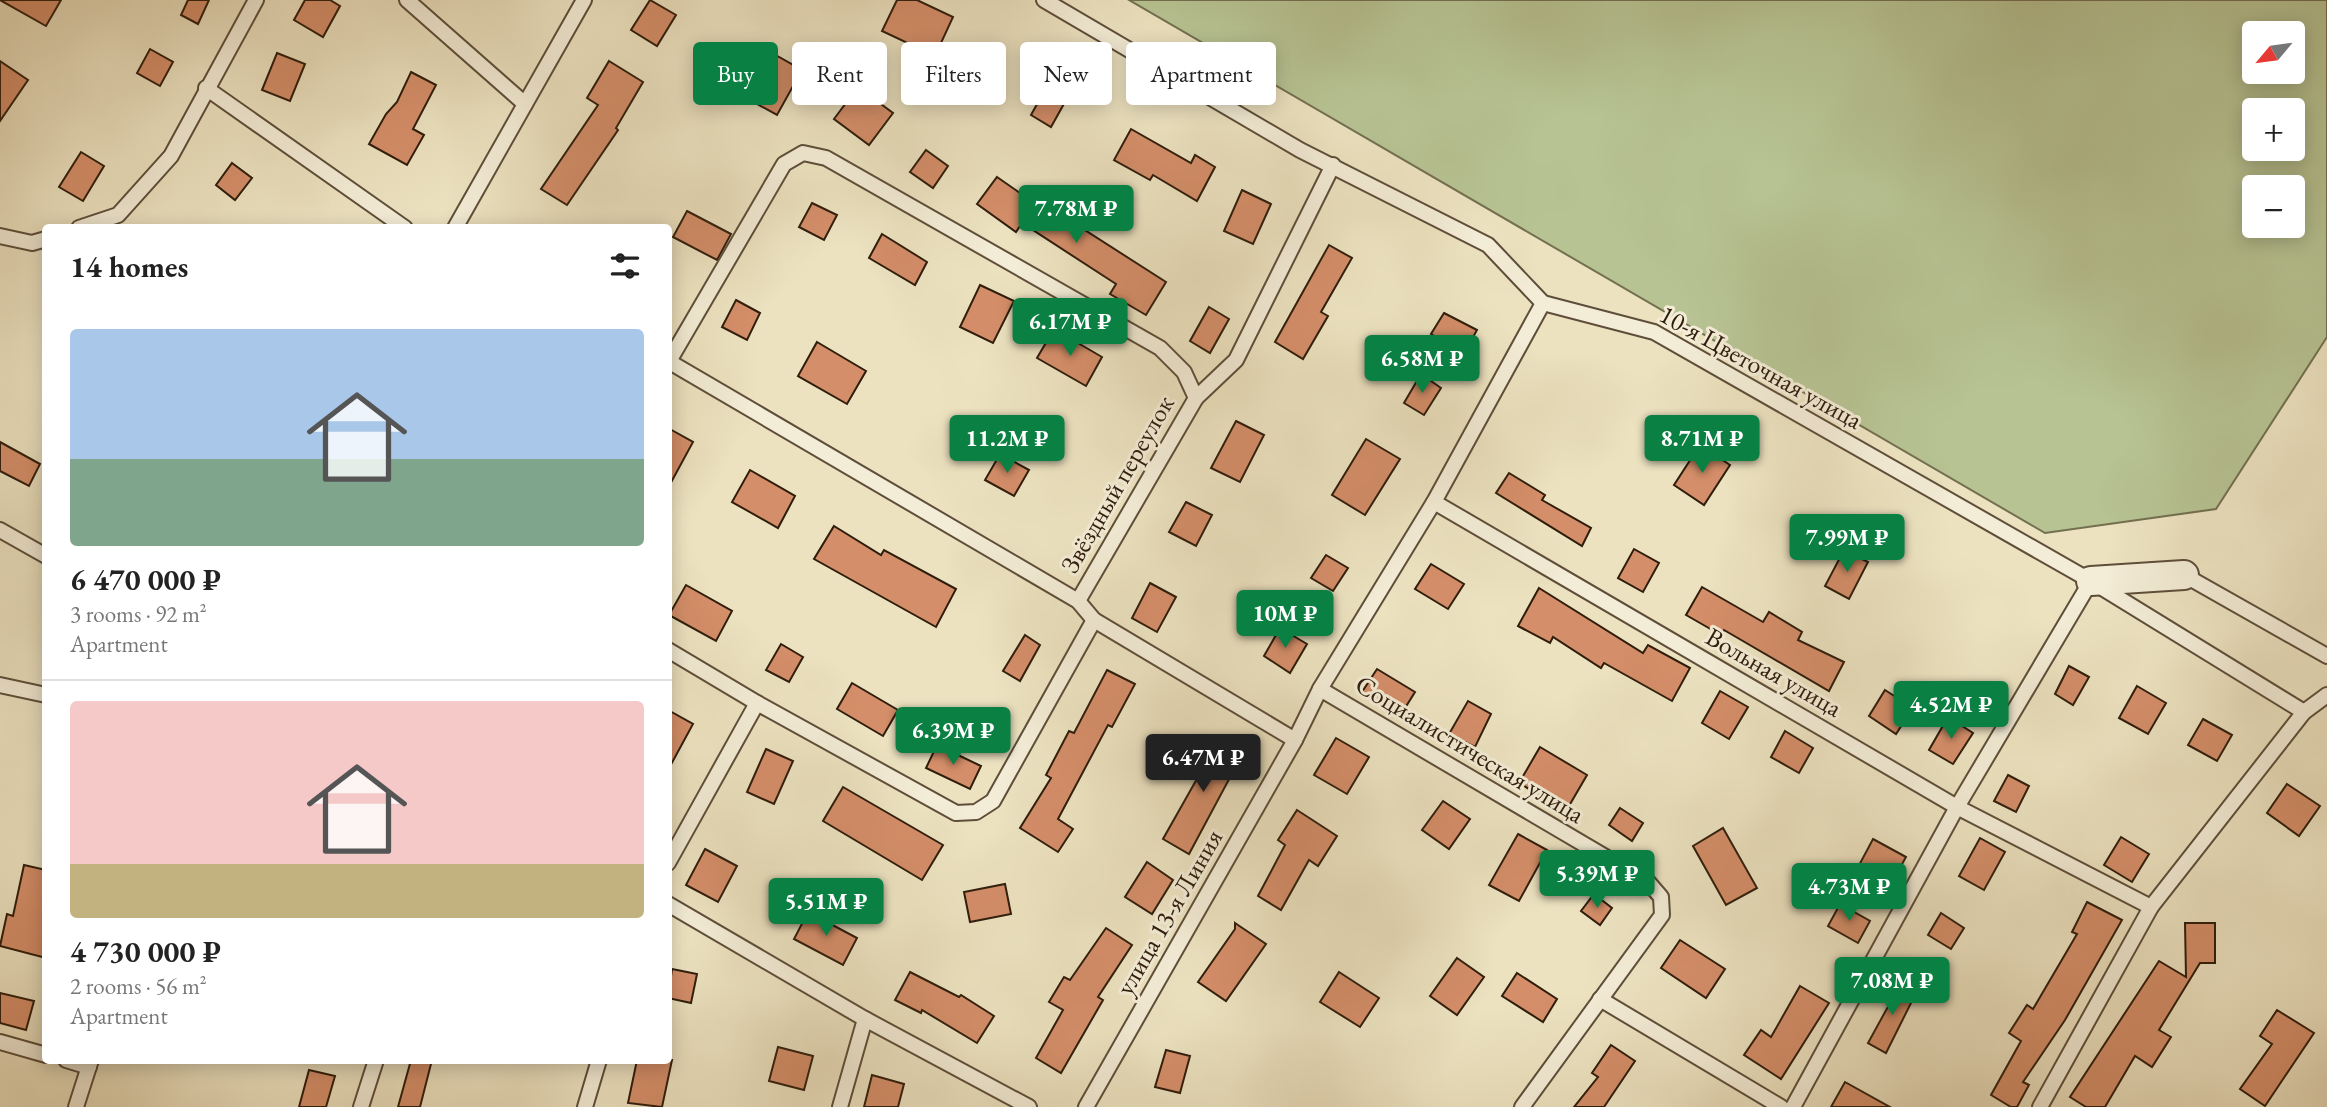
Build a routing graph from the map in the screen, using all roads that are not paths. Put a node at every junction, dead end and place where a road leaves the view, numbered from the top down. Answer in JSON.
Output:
{"nodes":[{"id":1,"x":256,"y":0,"type":"edge"},
{"id":2,"x":407,"y":0,"type":"edge"},
{"id":3,"x":584,"y":0,"type":"edge"},
{"id":4,"x":1044,"y":0,"type":"edge"},
{"id":5,"x":206,"y":89,"type":"junction"},
{"id":6,"x":525,"y":104,"type":"junction"},
{"id":7,"x":1333,"y":165,"type":"junction"},
{"id":8,"x":91,"y":224,"type":"edge"},
{"id":9,"x":399,"y":224,"type":"edge"},
{"id":10,"x":457,"y":224,"type":"edge"},
{"id":11,"x":0,"y":236,"type":"edge"},
{"id":12,"x":42,"y":240,"type":"edge"},
{"id":13,"x":1543,"y":303,"type":"junction"},
{"id":14,"x":672,"y":357,"type":"edge"},
{"id":15,"x":672,"y":364,"type":"edge"},
{"id":16,"x":1196,"y":398,"type":"junction"},
{"id":17,"x":1434,"y":502,"type":"junction"},
{"id":18,"x":0,"y":530,"type":"edge"},
{"id":19,"x":42,"y":554,"type":"edge"},
{"id":20,"x":2184,"y":575,"type":"joint"},
{"id":21,"x":2091,"y":581,"type":"junction"},
{"id":22,"x":1078,"y":601,"type":"junction"},
{"id":23,"x":1094,"y":620,"type":"junction"},
{"id":24,"x":672,"y":652,"type":"edge"},
{"id":25,"x":2327,"y":656,"type":"edge"},
{"id":26,"x":0,"y":685,"type":"edge"},
{"id":27,"x":1320,"y":689,"type":"junction"},
{"id":28,"x":42,"y":694,"type":"edge"},
{"id":29,"x":2327,"y":695,"type":"edge"},
{"id":30,"x":757,"y":703,"type":"junction"},
{"id":31,"x":2304,"y":712,"type":"junction"},
{"id":32,"x":1295,"y":740,"type":"junction"},
{"id":33,"x":1957,"y":807,"type":"junction"},
{"id":34,"x":672,"y":856,"type":"edge"},
{"id":35,"x":672,"y":906,"type":"edge"},
{"id":36,"x":2151,"y":907,"type":"junction"},
{"id":37,"x":1600,"y":999,"type":"junction"},
{"id":38,"x":865,"y":1019,"type":"junction"},
{"id":39,"x":0,"y":1042,"type":"edge"},
{"id":40,"x":42,"y":1054,"type":"edge"},
{"id":41,"x":90,"y":1064,"type":"edge"},
{"id":42,"x":375,"y":1064,"type":"edge"},
{"id":43,"x":598,"y":1064,"type":"edge"},
{"id":44,"x":76,"y":1107,"type":"edge"},
{"id":45,"x":361,"y":1107,"type":"edge"},
{"id":46,"x":585,"y":1107,"type":"edge"},
{"id":47,"x":840,"y":1107,"type":"edge"},
{"id":48,"x":1029,"y":1107,"type":"edge"},
{"id":49,"x":1086,"y":1107,"type":"edge"},
{"id":50,"x":1522,"y":1107,"type":"edge"},
{"id":51,"x":1781,"y":1107,"type":"edge"},
{"id":52,"x":1793,"y":1107,"type":"edge"},
{"id":53,"x":2040,"y":1107,"type":"edge"}],
"edges":[{"from":1,"to":5,"type":"lane"},
{"from":2,"to":6,"type":"lane"},
{"from":3,"to":6,"type":"lane"},
{"from":4,"to":7,"type":"lane"},
{"from":5,"to":8,"type":"lane"},
{"from":5,"to":9,"type":"lane"},
{"from":6,"to":10,"type":"lane"},
{"from":7,"to":13,"type":"lane"},
{"from":7,"to":16,"type":"lane"},
{"from":11,"to":12,"type":"lane"},
{"from":13,"to":17,"type":"lane","name":"улица 13-я Линия"},
{"from":13,"to":21,"type":"lane","name":"10-я Цветочная улица"},
{"from":14,"to":16,"type":"lane","name":"Звёздный переулок"},
{"from":15,"to":22,"type":"lane"},
{"from":16,"to":22,"type":"lane","name":"Звёздный переулок"},
{"from":17,"to":27,"type":"lane","name":"улица 13-я Линия"},
{"from":17,"to":33,"type":"lane","name":"Вольная улица"},
{"from":18,"to":19,"type":"lane"},
{"from":20,"to":21,"type":"street"},
{"from":20,"to":25,"type":"lane"},
{"from":21,"to":31,"type":"lane","name":"10-я Цветочная улица"},
{"from":21,"to":33,"type":"lane"},
{"from":22,"to":23,"type":"lane"},
{"from":23,"to":30,"type":"lane"},
{"from":23,"to":32,"type":"lane"},
{"from":24,"to":30,"type":"lane"},
{"from":26,"to":28,"type":"lane"},
{"from":27,"to":32,"type":"lane","name":"улица 13-я Линия"},
{"from":27,"to":37,"type":"lane","name":"Социалистическая улица"},
{"from":29,"to":31,"type":"lane"},
{"from":30,"to":34,"type":"lane"},
{"from":31,"to":36,"type":"lane"},
{"from":32,"to":49,"type":"lane","name":"улица 13-я Линия"},
{"from":33,"to":36,"type":"lane","name":"Вольная улица"},
{"from":33,"to":52,"type":"lane"},
{"from":35,"to":38,"type":"lane"},
{"from":36,"to":53,"type":"lane"},
{"from":37,"to":50,"type":"lane","name":"Социалистическая улица"},
{"from":37,"to":51,"type":"lane"},
{"from":38,"to":47,"type":"lane"},
{"from":38,"to":48,"type":"lane"},
{"from":39,"to":40,"type":"lane"},
{"from":41,"to":44,"type":"lane"},
{"from":42,"to":45,"type":"lane"},
{"from":43,"to":46,"type":"lane"}]}
